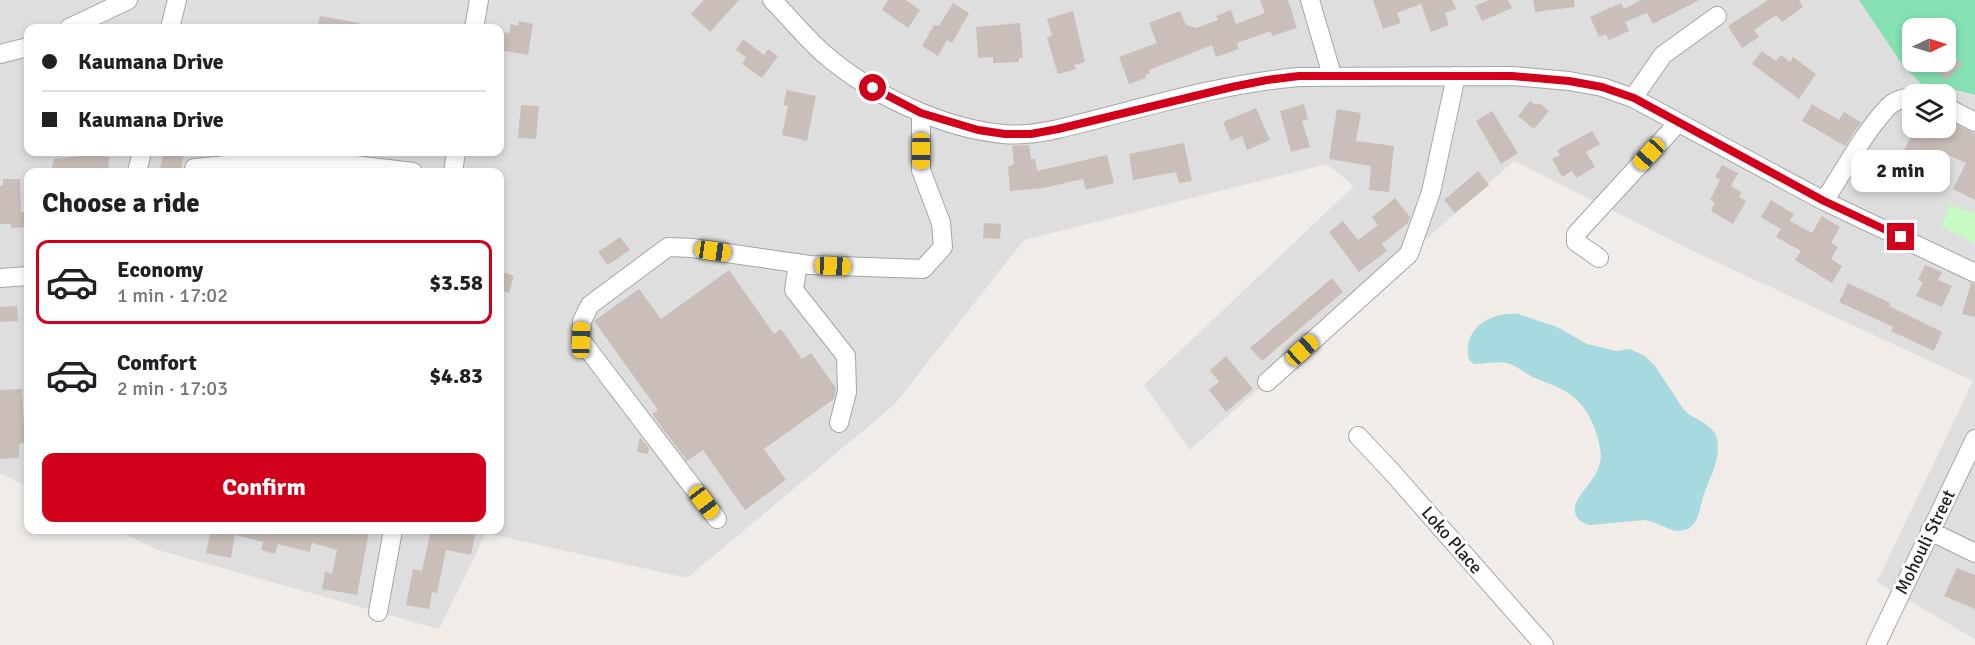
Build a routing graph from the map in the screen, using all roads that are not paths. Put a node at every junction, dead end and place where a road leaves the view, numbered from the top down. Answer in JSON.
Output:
{"nodes":[{"id":1,"x":128,"y":0,"type":"edge"},
{"id":2,"x":177,"y":0,"type":"edge"},
{"id":3,"x":479,"y":0,"type":"edge"},
{"id":4,"x":773,"y":0,"type":"edge"},
{"id":5,"x":1310,"y":0,"type":"edge"},
{"id":6,"x":1717,"y":16,"type":"dead end"},
{"id":7,"x":77,"y":24,"type":"edge"},
{"id":8,"x":171,"y":24,"type":"edge"},
{"id":9,"x":475,"y":24,"type":"edge"},
{"id":10,"x":24,"y":48,"type":"edge"},
{"id":11,"x":0,"y":54,"type":"edge"},
{"id":12,"x":1332,"y":75,"type":"junction"},
{"id":13,"x":1456,"y":76,"type":"junction"},
{"id":14,"x":1634,"y":98,"type":"junction"},
{"id":15,"x":1902,"y":99,"type":"edge"},
{"id":16,"x":1956,"y":112,"type":"edge"},
{"id":17,"x":921,"y":113,"type":"junction"},
{"id":18,"x":1975,"y":122,"type":"edge"},
{"id":19,"x":1678,"y":123,"type":"junction"},
{"id":20,"x":194,"y":168,"type":"dead end"},
{"id":21,"x":380,"y":168,"type":"edge"},
{"id":22,"x":1824,"y":201,"type":"junction"},
{"id":23,"x":1599,"y":258,"type":"dead end"},
{"id":24,"x":798,"y":263,"type":"junction"},
{"id":25,"x":1975,"y":273,"type":"edge"},
{"id":26,"x":24,"y":276,"type":"edge"},
{"id":27,"x":0,"y":278,"type":"edge"},
{"id":28,"x":1267,"y":382,"type":"dead end"},
{"id":29,"x":839,"y":423,"type":"dead end"},
{"id":30,"x":1358,"y":436,"type":"dead end"},
{"id":31,"x":1975,"y":440,"type":"edge"},
{"id":32,"x":717,"y":519,"type":"dead end"},
{"id":33,"x":1930,"y":531,"type":"junction"},
{"id":34,"x":392,"y":534,"type":"edge"},
{"id":35,"x":1975,"y":554,"type":"edge"},
{"id":36,"x":378,"y":612,"type":"dead end"},
{"id":37,"x":1544,"y":645,"type":"edge"},
{"id":38,"x":1876,"y":645,"type":"edge"}],
"edges":[{"from":1,"to":7,"type":"street"},
{"from":2,"to":8,"type":"street"},
{"from":3,"to":9,"type":"street"},
{"from":4,"to":17,"type":"street"},
{"from":5,"to":12,"type":"street"},
{"from":6,"to":14,"type":"street"},
{"from":10,"to":11,"type":"street"},
{"from":12,"to":13,"type":"street"},
{"from":12,"to":17,"type":"street"},
{"from":13,"to":14,"type":"street"},
{"from":13,"to":28,"type":"street"},
{"from":14,"to":19,"type":"street"},
{"from":15,"to":22,"type":"street"},
{"from":16,"to":18,"type":"street"},
{"from":17,"to":24,"type":"street"},
{"from":19,"to":22,"type":"street"},
{"from":19,"to":23,"type":"street"},
{"from":20,"to":21,"type":"street"},
{"from":22,"to":25,"type":"street"},
{"from":24,"to":29,"type":"street"},
{"from":24,"to":32,"type":"street"},
{"from":26,"to":27,"type":"street"},
{"from":30,"to":37,"type":"street","name":"Loko Place"},
{"from":31,"to":33,"type":"street","name":"Mohouli Street"},
{"from":33,"to":35,"type":"street"},
{"from":33,"to":38,"type":"street","name":"Mohouli Street"},
{"from":34,"to":36,"type":"street"}]}
